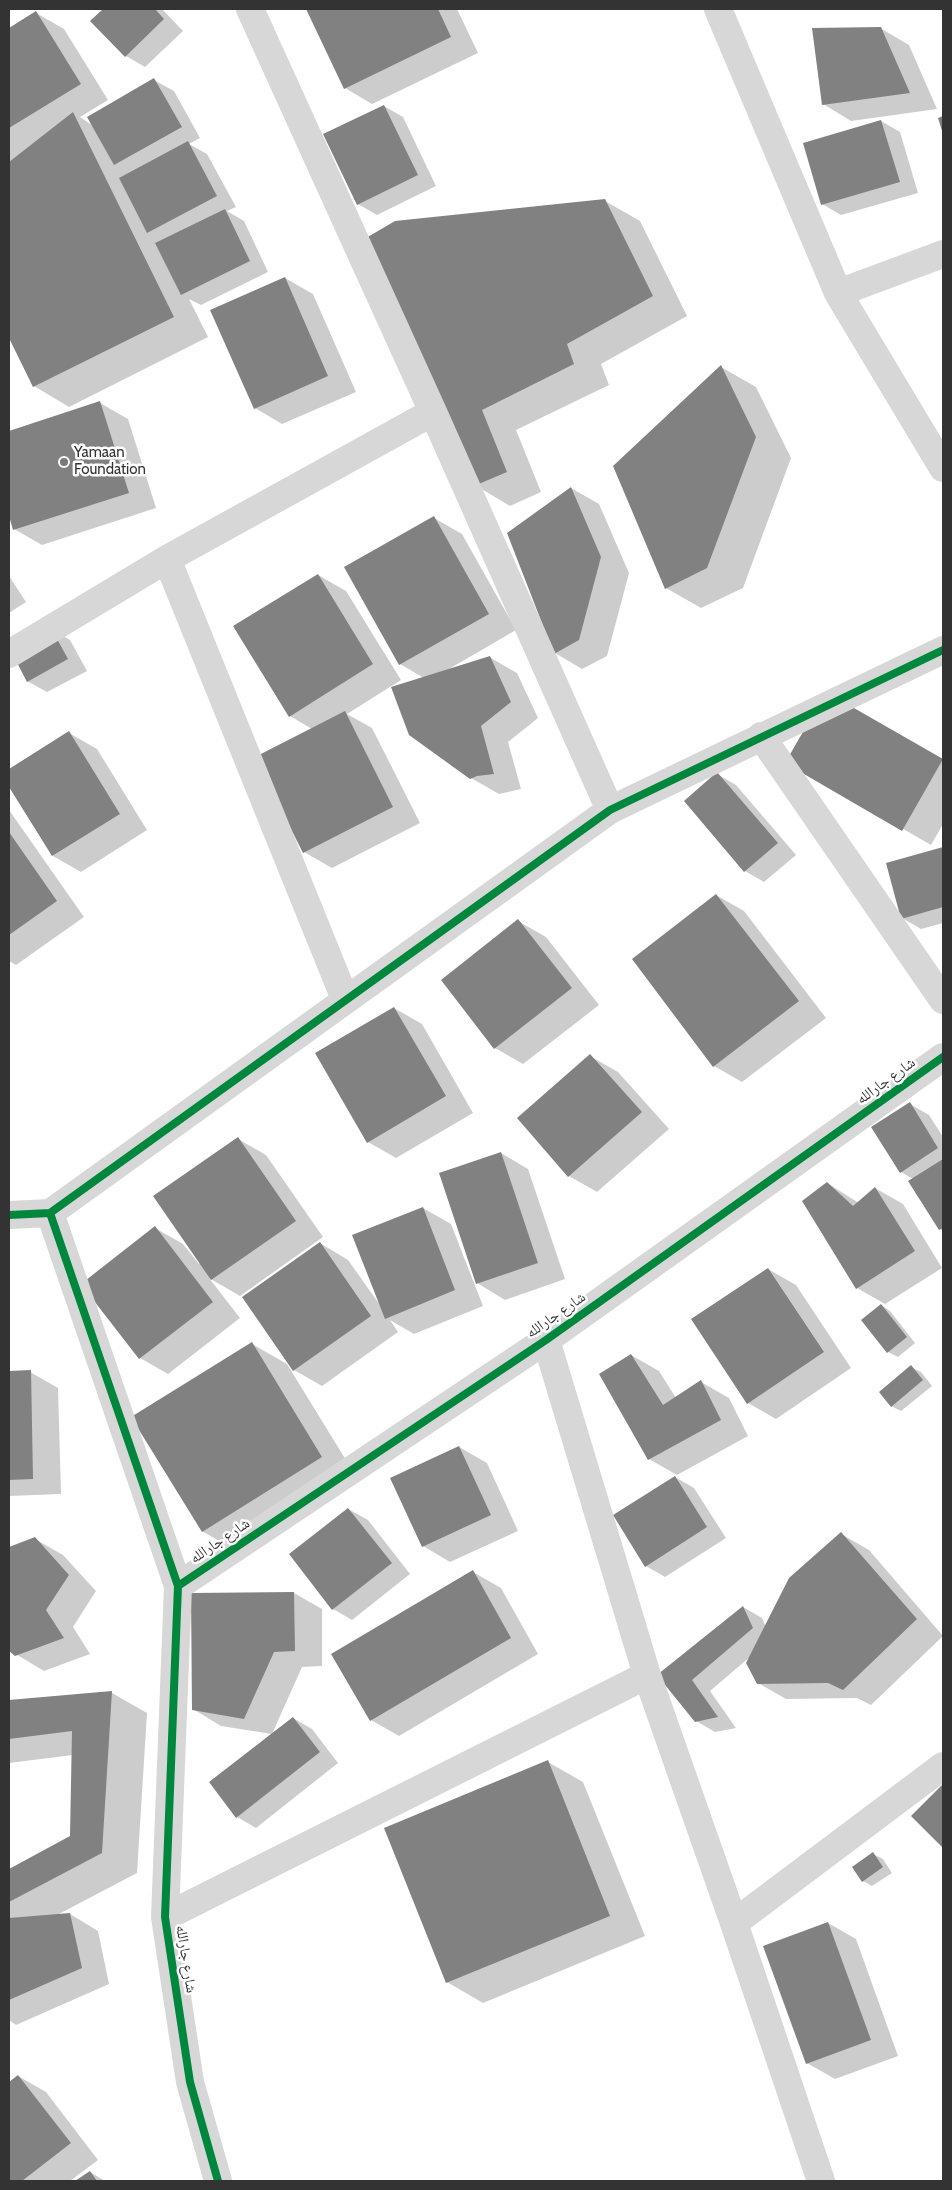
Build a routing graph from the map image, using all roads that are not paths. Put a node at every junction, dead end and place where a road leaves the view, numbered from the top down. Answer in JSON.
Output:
{"nodes":[{"id":1,"x":250,"y":9,"type":"edge"},
{"id":2,"x":718,"y":9,"type":"edge"},
{"id":3,"x":943,"y":254,"type":"edge"},
{"id":4,"x":838,"y":293,"type":"junction"},
{"id":5,"x":433,"y":412,"type":"junction"},
{"id":6,"x":943,"y":468,"type":"edge"},
{"id":7,"x":167,"y":559,"type":"junction"},
{"id":8,"x":943,"y":650,"type":"edge"},
{"id":9,"x":9,"y":654,"type":"edge"},
{"id":10,"x":761,"y":736,"type":"junction"},
{"id":11,"x":610,"y":810,"type":"junction"},
{"id":12,"x":344,"y":999,"type":"junction"},
{"id":13,"x":943,"y":1000,"type":"edge"},
{"id":14,"x":943,"y":1057,"type":"edge"},
{"id":15,"x":50,"y":1213,"type":"junction"},
{"id":16,"x":9,"y":1215,"type":"edge"},
{"id":17,"x":546,"y":1340,"type":"junction"},
{"id":18,"x":178,"y":1586,"type":"junction"},
{"id":19,"x":647,"y":1675,"type":"junction"},
{"id":20,"x":943,"y":1766,"type":"edge"},
{"id":21,"x":166,"y":1917,"type":"junction"},
{"id":22,"x":734,"y":1923,"type":"junction"},
{"id":23,"x":218,"y":2181,"type":"edge"},
{"id":24,"x":821,"y":2181,"type":"edge"}],
"edges":[{"from":1,"to":5,"type":"street"},
{"from":2,"to":4,"type":"street"},
{"from":3,"to":4,"type":"street"},
{"from":4,"to":6,"type":"street"},
{"from":5,"to":7,"type":"street"},
{"from":5,"to":11,"type":"street"},
{"from":7,"to":9,"type":"street"},
{"from":7,"to":12,"type":"street"},
{"from":8,"to":10,"type":"street"},
{"from":10,"to":11,"type":"street"},
{"from":10,"to":13,"type":"street"},
{"from":11,"to":12,"type":"street"},
{"from":12,"to":15,"type":"street"},
{"from":14,"to":17,"type":"street","name":"شارع جارالله"},
{"from":15,"to":16,"type":"street"},
{"from":15,"to":18,"type":"street","name":"شارع جارالله"},
{"from":17,"to":18,"type":"street","name":"شارع جارالله"},
{"from":17,"to":19,"type":"street"},
{"from":18,"to":21,"type":"street","name":"شارع جارالله"},
{"from":19,"to":21,"type":"street"},
{"from":19,"to":22,"type":"street"},
{"from":20,"to":22,"type":"street"},
{"from":21,"to":23,"type":"street","name":"شارع جارالله"},
{"from":22,"to":24,"type":"street"}]}
